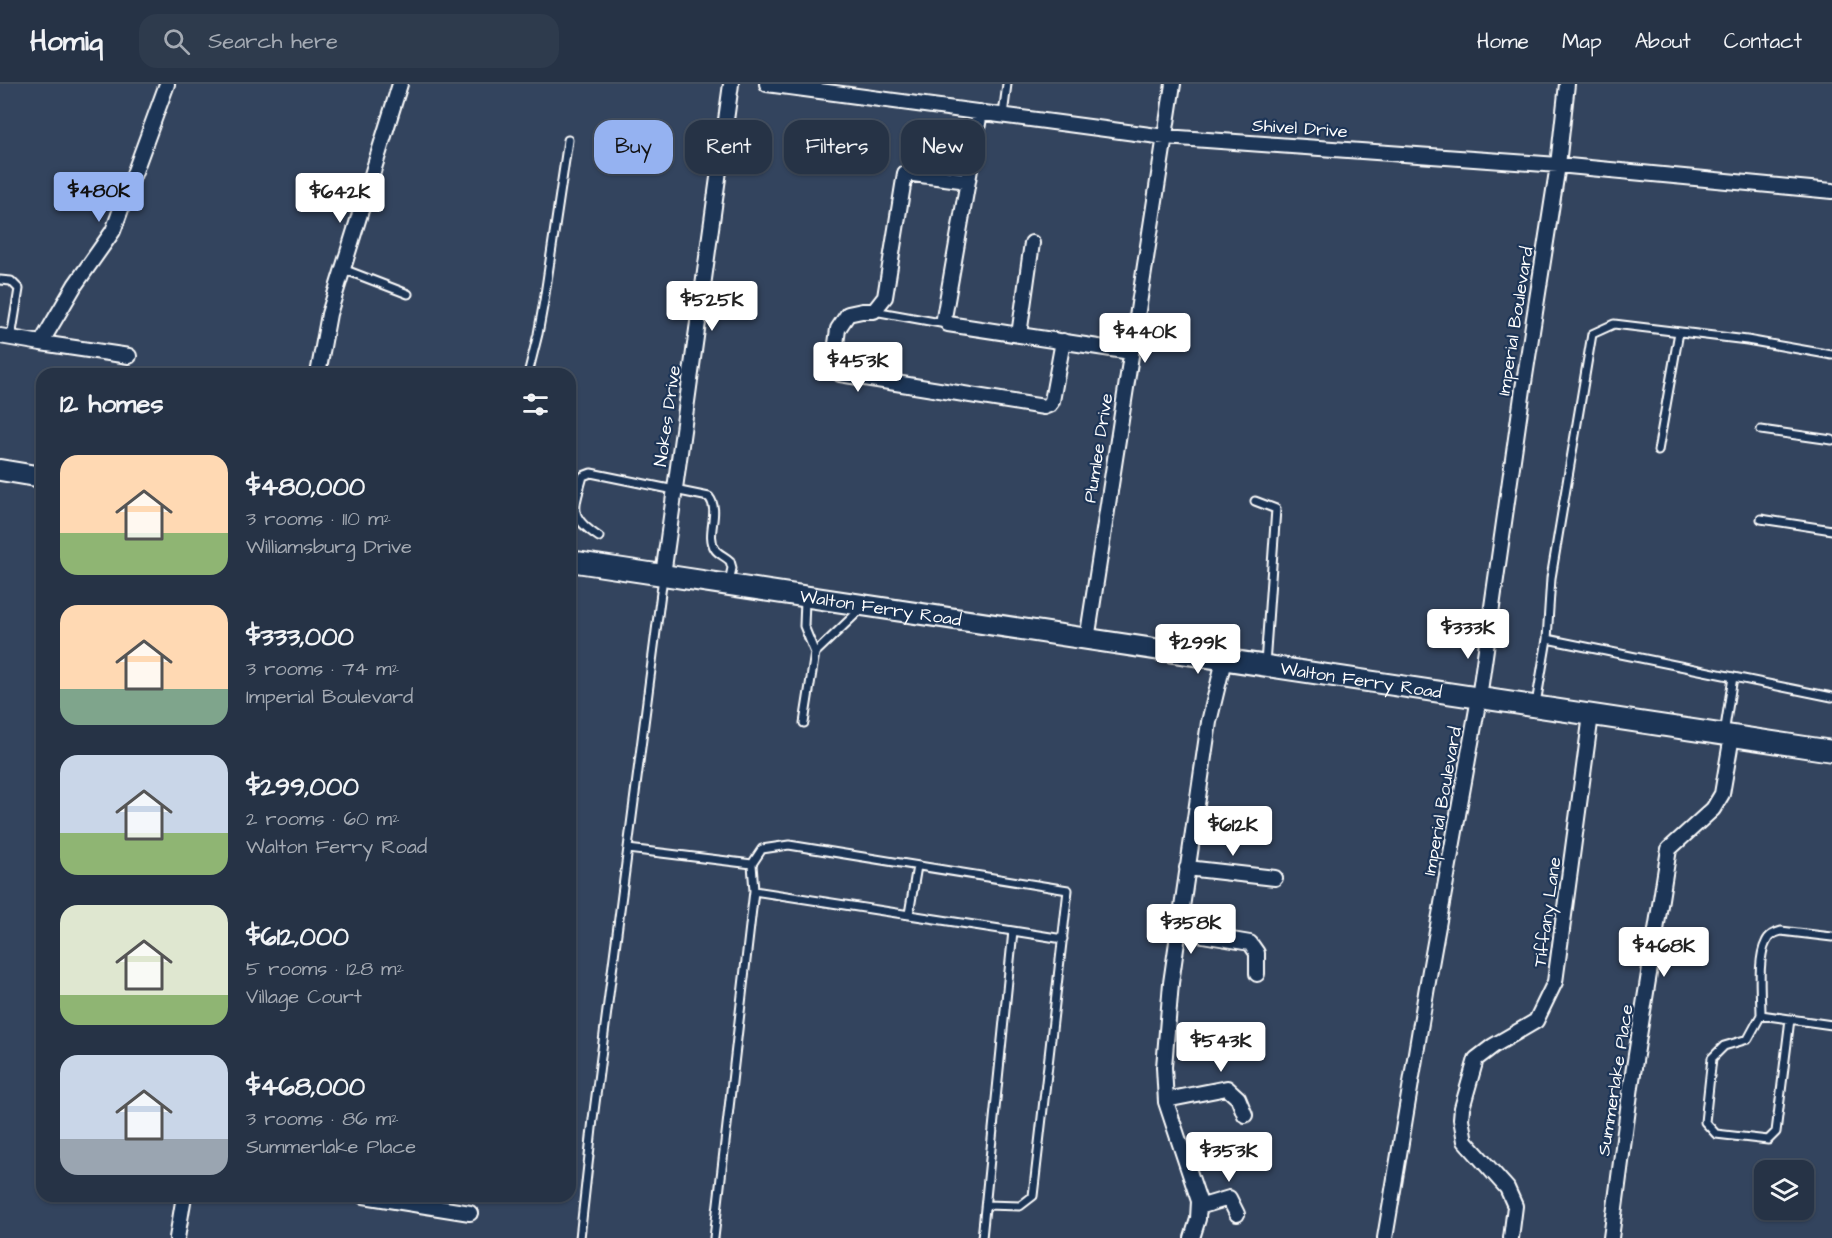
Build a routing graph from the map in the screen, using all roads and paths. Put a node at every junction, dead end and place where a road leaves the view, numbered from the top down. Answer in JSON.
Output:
{"nodes":[{"id":1,"x":167,"y":84,"type":"edge"},
{"id":2,"x":400,"y":84,"type":"edge"},
{"id":3,"x":731,"y":84,"type":"edge"},
{"id":4,"x":767,"y":84,"type":"edge"},
{"id":5,"x":1008,"y":84,"type":"edge"},
{"id":6,"x":1173,"y":84,"type":"edge"},
{"id":7,"x":1567,"y":84,"type":"edge"},
{"id":8,"x":980,"y":112,"type":"junction"},
{"id":9,"x":1002,"y":115,"type":"junction"},
{"id":10,"x":1165,"y":136,"type":"junction"},
{"id":11,"x":568,"y":140,"type":"dead end"},
{"id":12,"x":1558,"y":165,"type":"junction"},
{"id":13,"x":968,"y":181,"type":"junction"},
{"id":14,"x":1832,"y":191,"type":"edge"},
{"id":15,"x":1032,"y":243,"type":"dead end"},
{"id":16,"x":343,"y":270,"type":"junction"},
{"id":17,"x":0,"y":280,"type":"edge"},
{"id":18,"x":408,"y":294,"type":"dead end"},
{"id":19,"x":874,"y":311,"type":"junction"},
{"id":20,"x":948,"y":324,"type":"junction"},
{"id":21,"x":1678,"y":332,"type":"junction"},
{"id":22,"x":1019,"y":335,"type":"junction"},
{"id":23,"x":5,"y":337,"type":"edge"},
{"id":24,"x":1063,"y":341,"type":"junction"},
{"id":25,"x":41,"y":343,"type":"junction"},
{"id":26,"x":1131,"y":352,"type":"junction"},
{"id":27,"x":1832,"y":355,"type":"edge"},
{"id":28,"x":129,"y":356,"type":"dead end"},
{"id":29,"x":319,"y":368,"type":"edge"},
{"id":30,"x":530,"y":368,"type":"edge"},
{"id":31,"x":1761,"y":430,"type":"dead end"},
{"id":32,"x":1832,"y":440,"type":"edge"},
{"id":33,"x":1658,"y":451,"type":"dead end"},
{"id":34,"x":0,"y":470,"type":"edge"},
{"id":35,"x":36,"y":476,"type":"edge"},
{"id":36,"x":675,"y":489,"type":"junction"},
{"id":37,"x":1255,"y":501,"type":"dead end"},
{"id":38,"x":1761,"y":519,"type":"dead end"},
{"id":39,"x":1832,"y":530,"type":"edge"},
{"id":40,"x":599,"y":537,"type":"dead end"},
{"id":41,"x":576,"y":562,"type":"edge"},
{"id":42,"x":663,"y":575,"type":"junction"},
{"id":43,"x":728,"y":586,"type":"junction"},
{"id":44,"x":806,"y":597,"type":"junction"},
{"id":45,"x":864,"y":606,"type":"junction"},
{"id":46,"x":1547,"y":639,"type":"junction"},
{"id":47,"x":1087,"y":640,"type":"junction"},
{"id":48,"x":815,"y":653,"type":"junction"},
{"id":49,"x":1224,"y":660,"type":"junction"},
{"id":50,"x":1265,"y":666,"type":"junction"},
{"id":51,"x":1732,"y":677,"type":"junction"},
{"id":52,"x":1832,"y":697,"type":"edge"},
{"id":53,"x":1479,"y":698,"type":"junction"},
{"id":54,"x":1535,"y":706,"type":"junction"},
{"id":55,"x":1591,"y":715,"type":"junction"},
{"id":56,"x":804,"y":723,"type":"dead end"},
{"id":57,"x":1728,"y":735,"type":"junction"},
{"id":58,"x":1832,"y":751,"type":"edge"},
{"id":59,"x":628,"y":849,"type":"junction"},
{"id":60,"x":752,"y":864,"type":"junction"},
{"id":61,"x":917,"y":866,"type":"junction"},
{"id":62,"x":1187,"y":868,"type":"junction"},
{"id":63,"x":1275,"y":878,"type":"dead end"},
{"id":64,"x":754,"y":891,"type":"junction"},
{"id":65,"x":909,"y":914,"type":"junction"},
{"id":66,"x":1013,"y":931,"type":"junction"},
{"id":67,"x":1179,"y":931,"type":"junction"},
{"id":68,"x":1832,"y":937,"type":"edge"},
{"id":69,"x":1063,"y":939,"type":"junction"},
{"id":70,"x":1257,"y":974,"type":"dead end"},
{"id":71,"x":1761,"y":1015,"type":"junction"},
{"id":72,"x":1790,"y":1019,"type":"junction"},
{"id":73,"x":1832,"y":1025,"type":"edge"},
{"id":74,"x":1166,"y":1100,"type":"junction"},
{"id":75,"x":1245,"y":1116,"type":"dead end"},
{"id":76,"x":183,"y":1202,"type":"edge"},
{"id":77,"x":401,"y":1202,"type":"edge"},
{"id":78,"x":986,"y":1205,"type":"junction"},
{"id":79,"x":1199,"y":1207,"type":"junction"},
{"id":80,"x":470,"y":1213,"type":"dead end"},
{"id":81,"x":1237,"y":1214,"type":"dead end"},
{"id":82,"x":177,"y":1238,"type":"edge"},
{"id":83,"x":580,"y":1238,"type":"edge"},
{"id":84,"x":714,"y":1238,"type":"edge"},
{"id":85,"x":982,"y":1238,"type":"edge"},
{"id":86,"x":1192,"y":1238,"type":"edge"},
{"id":87,"x":1385,"y":1238,"type":"edge"},
{"id":88,"x":1511,"y":1238,"type":"edge"},
{"id":89,"x":1611,"y":1238,"type":"edge"}],
"edges":[{"from":1,"to":25,"type":"street"},
{"from":2,"to":16,"type":"street"},
{"from":3,"to":36,"type":"street","name":"Nokes Drive"},
{"from":4,"to":8,"type":"street","name":"Shivel Drive"},
{"from":5,"to":9,"type":"lane"},
{"from":6,"to":10,"type":"street","name":"Plumlee Drive"},
{"from":7,"to":12,"type":"street","name":"Imperial Boulevard"},
{"from":8,"to":9,"type":"street","name":"Shivel Drive"},
{"from":8,"to":13,"type":"street"},
{"from":9,"to":10,"type":"street","name":"Shivel Drive"},
{"from":10,"to":12,"type":"street","name":"Shivel Drive"},
{"from":10,"to":26,"type":"street","name":"Plumlee Drive"},
{"from":11,"to":30,"type":"lane"},
{"from":12,"to":14,"type":"street","name":"Shivel Drive"},
{"from":12,"to":53,"type":"street","name":"Imperial Boulevard"},
{"from":13,"to":19,"type":"street"},
{"from":13,"to":20,"type":"street"},
{"from":15,"to":22,"type":"street"},
{"from":16,"to":18,"type":"lane"},
{"from":16,"to":29,"type":"street"},
{"from":17,"to":23,"type":"lane"},
{"from":19,"to":20,"type":"lane"},
{"from":19,"to":24,"type":"street"},
{"from":20,"to":22,"type":"street"},
{"from":21,"to":27,"type":"lane"},
{"from":21,"to":33,"type":"lane"},
{"from":21,"to":46,"type":"lane"},
{"from":22,"to":24,"type":"street"},
{"from":23,"to":25,"type":"street"},
{"from":24,"to":26,"type":"street"},
{"from":25,"to":28,"type":"street"},
{"from":26,"to":47,"type":"street","name":"Plumlee Drive"},
{"from":31,"to":32,"type":"lane"},
{"from":34,"to":35,"type":"street"},
{"from":36,"to":40,"type":"lane"},
{"from":36,"to":42,"type":"street","name":"Nokes Drive"},
{"from":36,"to":43,"type":"lane"},
{"from":37,"to":50,"type":"lane"},
{"from":38,"to":39,"type":"lane"},
{"from":41,"to":42,"type":"street","name":"Walton Ferry Road"},
{"from":42,"to":43,"type":"street","name":"Walton Ferry Road"},
{"from":42,"to":59,"type":"lane"},
{"from":43,"to":44,"type":"street","name":"Walton Ferry Road"},
{"from":44,"to":45,"type":"street","name":"Walton Ferry Road"},
{"from":44,"to":48,"type":"lane"},
{"from":45,"to":47,"type":"street","name":"Walton Ferry Road"},
{"from":45,"to":48,"type":"lane"},
{"from":46,"to":51,"type":"lane"},
{"from":46,"to":54,"type":"lane"},
{"from":47,"to":49,"type":"street","name":"Walton Ferry Road"},
{"from":48,"to":56,"type":"lane"},
{"from":49,"to":50,"type":"street","name":"Walton Ferry Road"},
{"from":49,"to":62,"type":"street"},
{"from":50,"to":53,"type":"street","name":"Walton Ferry Road"},
{"from":51,"to":52,"type":"lane"},
{"from":51,"to":57,"type":"lane"},
{"from":53,"to":54,"type":"street","name":"Walton Ferry Road"},
{"from":53,"to":87,"type":"street","name":"Imperial Boulevard"},
{"from":54,"to":55,"type":"street","name":"Walton Ferry Road"},
{"from":55,"to":57,"type":"street","name":"Walton Ferry Road"},
{"from":55,"to":88,"type":"street","name":"Tiffany Lane"},
{"from":57,"to":58,"type":"street","name":"Walton Ferry Road"},
{"from":57,"to":89,"type":"street","name":"Summerlake Place"},
{"from":59,"to":60,"type":"lane"},
{"from":59,"to":83,"type":"lane"},
{"from":60,"to":61,"type":"lane"},
{"from":60,"to":64,"type":"lane"},
{"from":61,"to":65,"type":"lane"},
{"from":61,"to":69,"type":"lane"},
{"from":62,"to":63,"type":"street"},
{"from":62,"to":67,"type":"street"},
{"from":64,"to":65,"type":"lane"},
{"from":64,"to":84,"type":"lane"},
{"from":65,"to":66,"type":"lane"},
{"from":66,"to":69,"type":"lane"},
{"from":66,"to":78,"type":"lane"},
{"from":67,"to":70,"type":"street"},
{"from":67,"to":74,"type":"street"},
{"from":68,"to":71,"type":"lane"},
{"from":69,"to":78,"type":"lane"},
{"from":71,"to":72,"type":"lane"},
{"from":71,"to":72,"type":"lane"},
{"from":72,"to":73,"type":"lane"},
{"from":74,"to":75,"type":"street"},
{"from":74,"to":79,"type":"street"},
{"from":76,"to":82,"type":"street"},
{"from":77,"to":80,"type":"street"},
{"from":78,"to":85,"type":"lane"},
{"from":79,"to":81,"type":"street"},
{"from":79,"to":86,"type":"street"}]}
